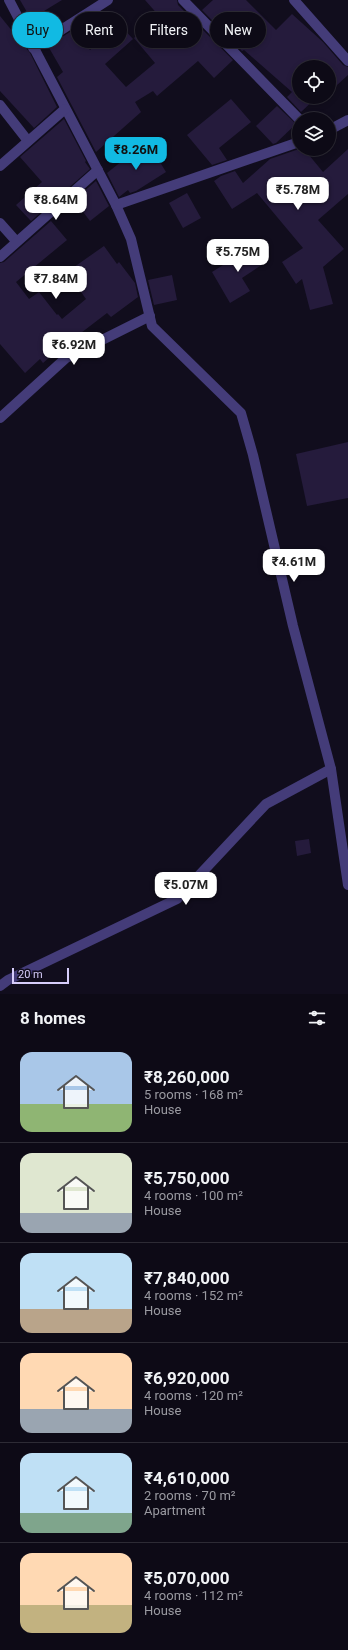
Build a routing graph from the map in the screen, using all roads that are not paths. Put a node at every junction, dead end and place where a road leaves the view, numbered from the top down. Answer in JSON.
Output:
{"nodes":[{"id":1,"x":9,"y":0,"type":"edge"},
{"id":2,"x":108,"y":0,"type":"edge"},
{"id":3,"x":183,"y":0,"type":"edge"},
{"id":4,"x":294,"y":0,"type":"edge"},
{"id":5,"x":15,"y":12,"type":"edge"},
{"id":6,"x":63,"y":29,"type":"edge"},
{"id":7,"x":33,"y":48,"type":"edge"},
{"id":8,"x":348,"y":61,"type":"edge"},
{"id":9,"x":0,"y":105,"type":"edge"},
{"id":10,"x":65,"y":109,"type":"junction"},
{"id":11,"x":292,"y":113,"type":"edge"},
{"id":12,"x":348,"y":120,"type":"edge"},
{"id":13,"x":336,"y":126,"type":"edge"},
{"id":14,"x":28,"y":141,"type":"junction"},
{"id":15,"x":292,"y":144,"type":"edge"},
{"id":16,"x":0,"y":166,"type":"edge"},
{"id":17,"x":98,"y":170,"type":"junction"},
{"id":18,"x":116,"y":206,"type":"junction"},
{"id":19,"x":0,"y":223,"type":"edge"},
{"id":20,"x":16,"y":241,"type":"junction"},
{"id":21,"x":0,"y":257,"type":"edge"},
{"id":22,"x":150,"y":316,"type":"junction"},
{"id":23,"x":0,"y":418,"type":"edge"},
{"id":24,"x":331,"y":769,"type":"junction"},
{"id":25,"x":348,"y":885,"type":"edge"},
{"id":26,"x":0,"y":986,"type":"edge"}],
"edges":[{"from":1,"to":5,"type":"street"},
{"from":2,"to":6,"type":"street"},
{"from":3,"to":11,"type":"street"},
{"from":4,"to":8,"type":"street"},
{"from":7,"to":10,"type":"street"},
{"from":9,"to":14,"type":"street"},
{"from":10,"to":14,"type":"street"},
{"from":10,"to":17,"type":"street"},
{"from":12,"to":13,"type":"street"},
{"from":14,"to":16,"type":"street"},
{"from":15,"to":18,"type":"street"},
{"from":17,"to":18,"type":"street"},
{"from":17,"to":20,"type":"street"},
{"from":18,"to":22,"type":"street"},
{"from":19,"to":20,"type":"street"},
{"from":20,"to":21,"type":"street"},
{"from":22,"to":23,"type":"street"},
{"from":22,"to":24,"type":"street"},
{"from":24,"to":25,"type":"street"},
{"from":24,"to":26,"type":"street"}]}
